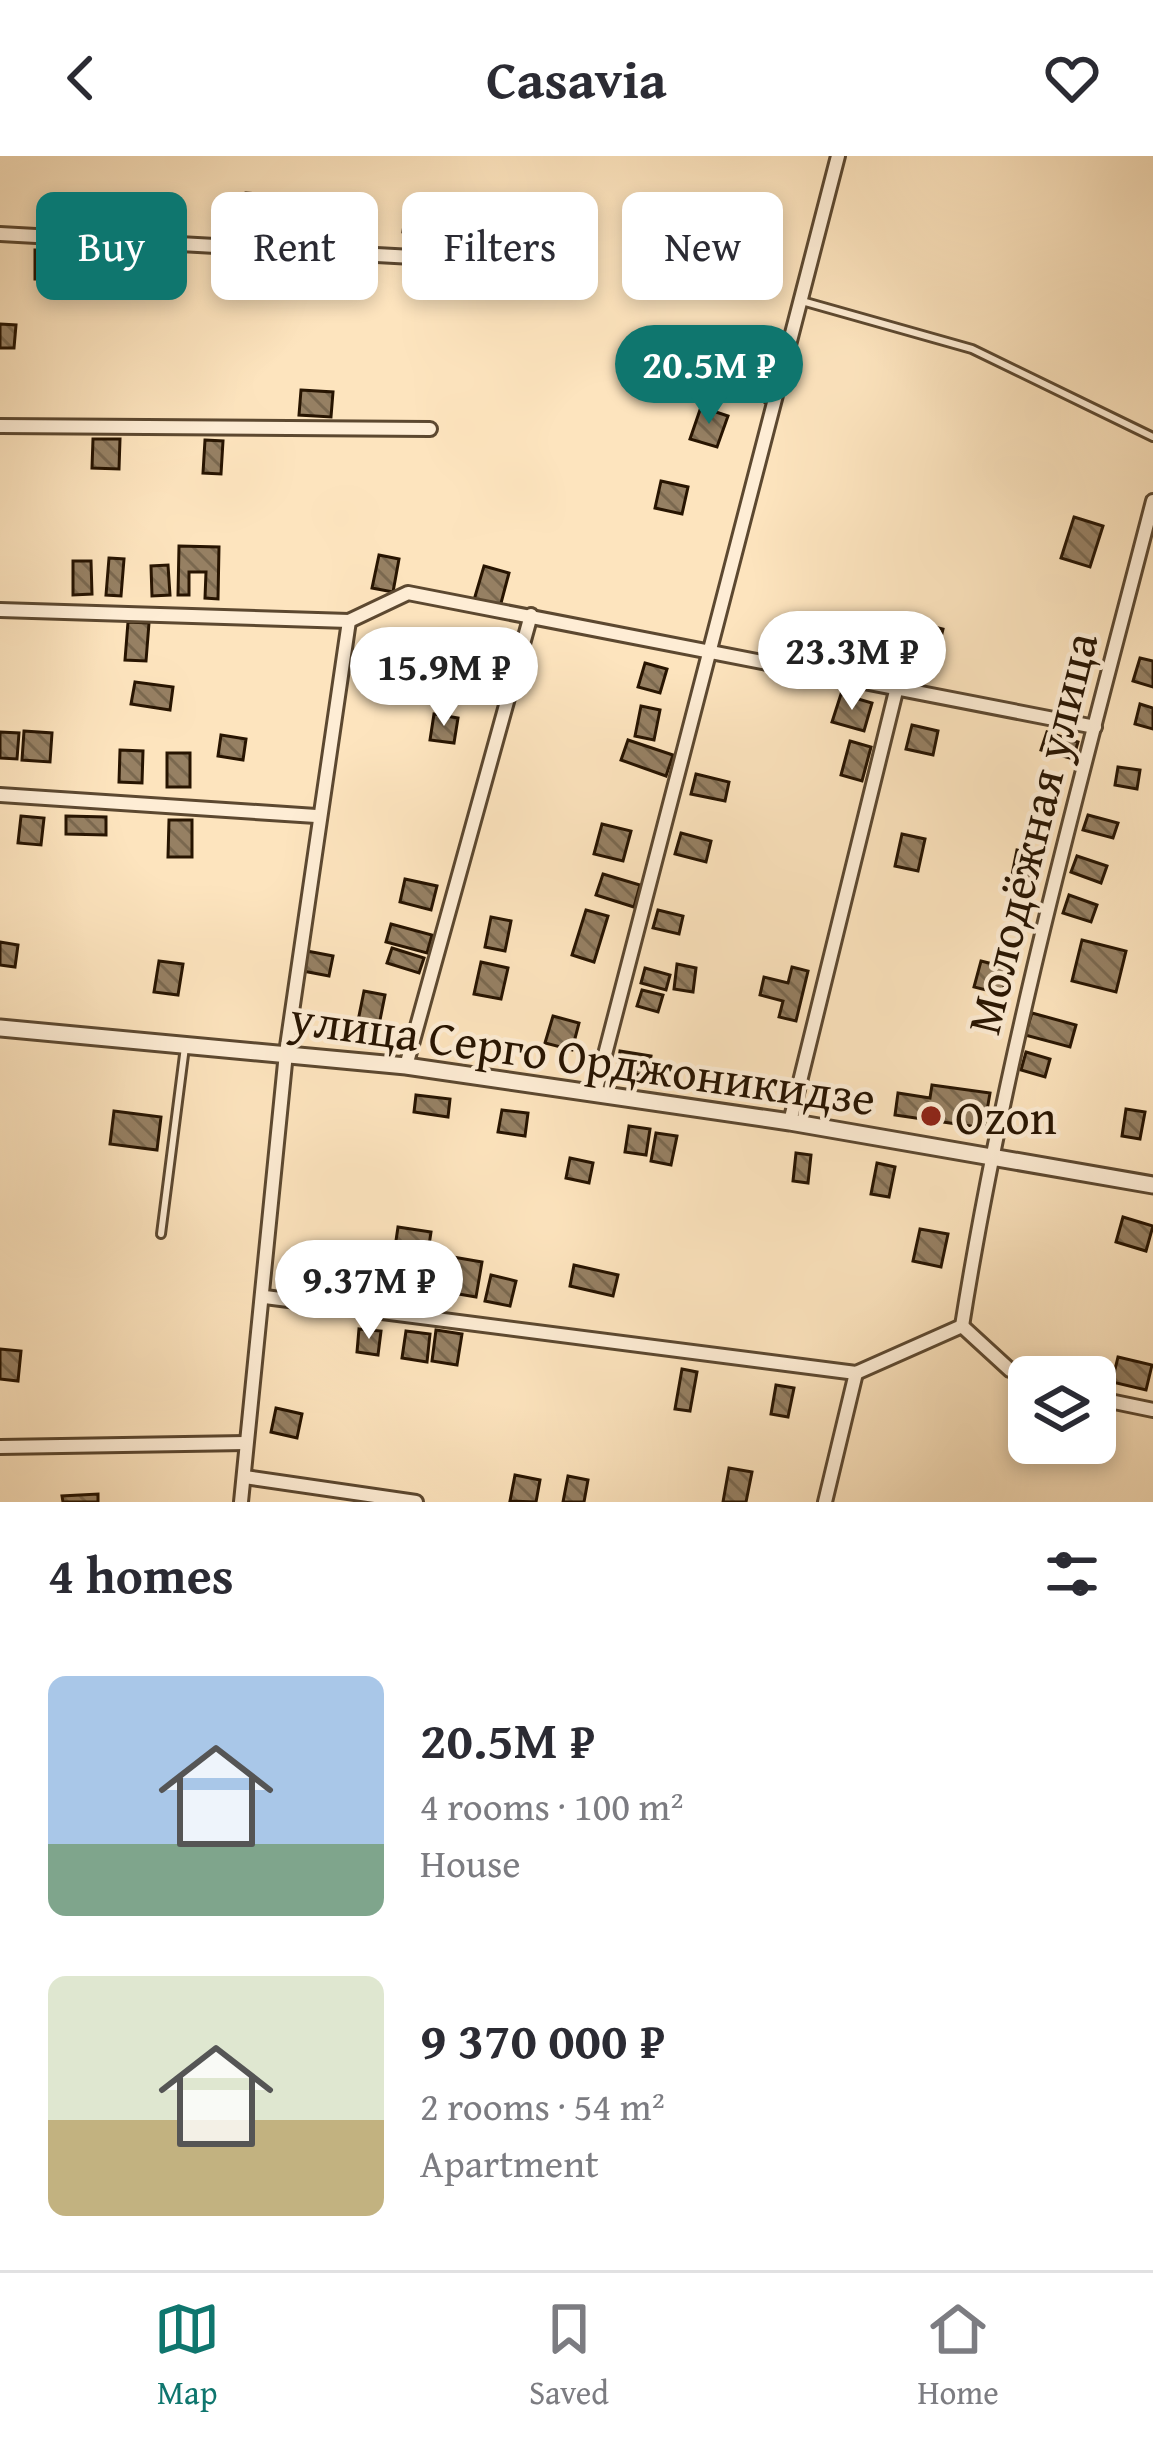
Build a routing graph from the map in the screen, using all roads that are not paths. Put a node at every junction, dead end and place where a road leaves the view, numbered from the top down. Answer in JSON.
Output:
{"nodes":[{"id":1,"x":838,"y":156,"type":"edge"},
{"id":2,"x":0,"y":234,"type":"edge"},
{"id":3,"x":402,"y":256,"type":"edge"},
{"id":4,"x":802,"y":301,"type":"junction"},
{"id":5,"x":0,"y":426,"type":"edge"},
{"id":6,"x":430,"y":428,"type":"dead end"},
{"id":7,"x":1153,"y":437,"type":"edge"},
{"id":8,"x":1153,"y":501,"type":"edge"},
{"id":9,"x":0,"y":610,"type":"edge"},
{"id":10,"x":531,"y":615,"type":"junction"},
{"id":11,"x":349,"y":620,"type":"junction"},
{"id":12,"x":712,"y":655,"type":"junction"},
{"id":13,"x":896,"y":691,"type":"junction"},
{"id":14,"x":1095,"y":727,"type":"junction"},
{"id":15,"x":0,"y":796,"type":"edge"},
{"id":16,"x":316,"y":815,"type":"junction"},
{"id":17,"x":0,"y":1028,"type":"edge"},
{"id":18,"x":186,"y":1044,"type":"junction"},
{"id":19,"x":286,"y":1053,"type":"junction"},
{"id":20,"x":406,"y":1066,"type":"junction"},
{"id":21,"x":595,"y":1093,"type":"junction"},
{"id":22,"x":790,"y":1122,"type":"junction"},
{"id":23,"x":989,"y":1158,"type":"junction"},
{"id":24,"x":1153,"y":1185,"type":"edge"},
{"id":25,"x":160,"y":1234,"type":"dead end"},
{"id":26,"x":265,"y":1298,"type":"junction"},
{"id":27,"x":962,"y":1327,"type":"junction"},
{"id":28,"x":1008,"y":1368,"type":"edge"},
{"id":29,"x":856,"y":1373,"type":"junction"},
{"id":30,"x":1116,"y":1402,"type":"edge"},
{"id":31,"x":1153,"y":1410,"type":"edge"},
{"id":32,"x":247,"y":1443,"type":"junction"},
{"id":33,"x":0,"y":1447,"type":"edge"},
{"id":34,"x":245,"y":1477,"type":"junction"},
{"id":35,"x":241,"y":1502,"type":"edge"},
{"id":36,"x":416,"y":1502,"type":"edge"},
{"id":37,"x":824,"y":1502,"type":"edge"}],
"edges":[{"from":1,"to":4,"type":"street"},
{"from":2,"to":3,"type":"street"},
{"from":4,"to":7,"type":"lane"},
{"from":4,"to":12,"type":"street"},
{"from":5,"to":6,"type":"street"},
{"from":8,"to":14,"type":"street","name":"Молодёжная улица"},
{"from":9,"to":11,"type":"street"},
{"from":10,"to":11,"type":"street"},
{"from":10,"to":12,"type":"street"},
{"from":10,"to":20,"type":"street"},
{"from":11,"to":16,"type":"street"},
{"from":12,"to":13,"type":"street"},
{"from":12,"to":21,"type":"street"},
{"from":13,"to":14,"type":"street"},
{"from":13,"to":22,"type":"street"},
{"from":14,"to":23,"type":"street","name":"Молодёжная улица"},
{"from":15,"to":16,"type":"street"},
{"from":16,"to":19,"type":"street"},
{"from":17,"to":18,"type":"street","name":"улица Серго Орджоникидзе"},
{"from":18,"to":19,"type":"street","name":"улица Серго Орджоникидзе"},
{"from":18,"to":25,"type":"lane"},
{"from":19,"to":20,"type":"street","name":"улица Серго Орджоникидзе"},
{"from":19,"to":26,"type":"street"},
{"from":20,"to":21,"type":"street","name":"улица Серго Орджоникидзе"},
{"from":21,"to":22,"type":"street","name":"улица Серго Орджоникидзе"},
{"from":22,"to":23,"type":"street","name":"улица Серго Орджоникидзе"},
{"from":23,"to":24,"type":"street","name":"улица Серго Орджоникидзе"},
{"from":23,"to":27,"type":"street","name":"Молодёжная улица"},
{"from":26,"to":29,"type":"street"},
{"from":26,"to":32,"type":"street"},
{"from":27,"to":28,"type":"street"},
{"from":27,"to":29,"type":"street"},
{"from":29,"to":37,"type":"street"},
{"from":30,"to":31,"type":"street"},
{"from":32,"to":33,"type":"street"},
{"from":32,"to":34,"type":"street"},
{"from":34,"to":35,"type":"street"},
{"from":34,"to":36,"type":"street"}]}
